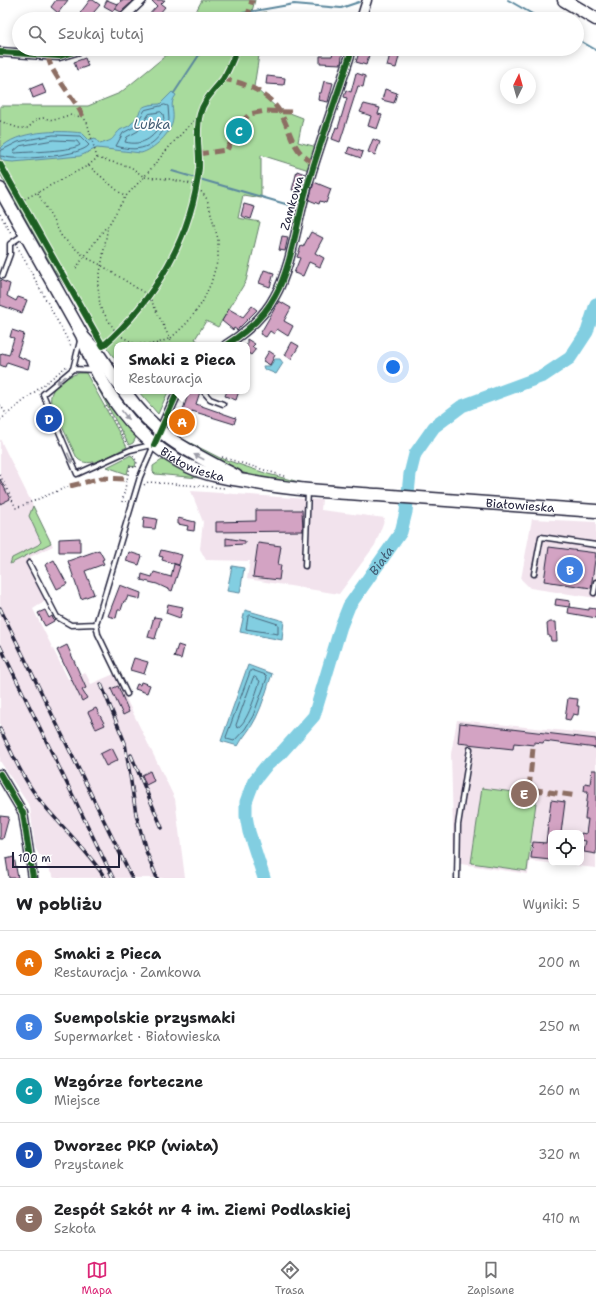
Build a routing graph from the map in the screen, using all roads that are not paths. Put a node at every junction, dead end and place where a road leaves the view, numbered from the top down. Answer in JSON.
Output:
{"nodes":[{"id":1,"x":142,"y":0,"type":"edge"},
{"id":2,"x":367,"y":0,"type":"edge"},
{"id":3,"x":564,"y":0,"type":"edge"},
{"id":4,"x":129,"y":12,"type":"edge"},
{"id":5,"x":363,"y":12,"type":"edge"},
{"id":6,"x":596,"y":19,"type":"edge"},
{"id":7,"x":0,"y":52,"type":"edge"},
{"id":8,"x":12,"y":53,"type":"edge"},
{"id":9,"x":350,"y":56,"type":"edge"},
{"id":10,"x":0,"y":189,"type":"edge"},
{"id":11,"x":20,"y":237,"type":"junction"},
{"id":12,"x":2,"y":276,"type":"dead end"},
{"id":13,"x":82,"y":335,"type":"junction"},
{"id":14,"x":230,"y":342,"type":"edge"},
{"id":15,"x":73,"y":369,"type":"junction"},
{"id":16,"x":97,"y":370,"type":"junction"},
{"id":17,"x":109,"y":371,"type":"junction"},
{"id":18,"x":114,"y":378,"type":"edge"},
{"id":19,"x":126,"y":394,"type":"edge"},
{"id":20,"x":177,"y":394,"type":"edge"},
{"id":21,"x":205,"y":394,"type":"edge"},
{"id":22,"x":223,"y":404,"type":"dead end"},
{"id":23,"x":160,"y":432,"type":"junction"},
{"id":24,"x":154,"y":445,"type":"junction"},
{"id":25,"x":246,"y":482,"type":"junction"},
{"id":26,"x":308,"y":490,"type":"junction"},
{"id":27,"x":596,"y":511,"type":"edge"},
{"id":28,"x":596,"y":546,"type":"edge"},
{"id":29,"x":29,"y":563,"type":"dead end"},
{"id":30,"x":305,"y":566,"type":"dead end"},
{"id":31,"x":534,"y":574,"type":"dead end"},
{"id":32,"x":596,"y":582,"type":"edge"},
{"id":33,"x":594,"y":594,"type":"dead end"},
{"id":34,"x":96,"y":624,"type":"junction"},
{"id":35,"x":127,"y":694,"type":"dead end"},
{"id":36,"x":470,"y":748,"type":"dead end"},
{"id":37,"x":0,"y":774,"type":"edge"},
{"id":38,"x":33,"y":878,"type":"edge"},
{"id":39,"x":457,"y":878,"type":"edge"}],
"edges":[{"from":1,"to":4,"type":"street"},
{"from":2,"to":5,"type":"street"},
{"from":3,"to":6,"type":"main road"},
{"from":7,"to":8,"type":"street"},
{"from":9,"to":14,"type":"street","name":"Zamkowa"},
{"from":10,"to":11,"type":"main road","name":"Białowieska"},
{"from":11,"to":12,"type":"lane"},
{"from":11,"to":13,"type":"main road","name":"Białowieska"},
{"from":13,"to":15,"type":"lane"},
{"from":13,"to":16,"type":"main road","name":"Białowieska"},
{"from":13,"to":17,"type":"main road","name":"Białowieska"},
{"from":15,"to":16,"type":"lane"},
{"from":15,"to":24,"type":"lane","one_way":true},
{"from":16,"to":17,"type":"lane"},
{"from":16,"to":24,"type":"main road","name":"Białowieska","one_way":true},
{"from":17,"to":18,"type":"main road","name":"Białowieska"},
{"from":19,"to":23,"type":"main road","name":"Białowieska"},
{"from":20,"to":23,"type":"street"},
{"from":21,"to":22,"type":"lane"},
{"from":23,"to":24,"type":"street"},
{"from":25,"to":23,"type":"main road","name":"Białowieska","one_way":true},
{"from":24,"to":25,"type":"main road","name":"Białowieska"},
{"from":24,"to":34,"type":"lane"},
{"from":25,"to":26,"type":"main road","name":"Białowieska"},
{"from":26,"to":27,"type":"main road","name":"Białowieska"},
{"from":26,"to":30,"type":"lane"},
{"from":28,"to":31,"type":"lane"},
{"from":29,"to":34,"type":"lane"},
{"from":32,"to":33,"type":"lane"},
{"from":34,"to":35,"type":"lane"},
{"from":36,"to":39,"type":"lane"},
{"from":37,"to":38,"type":"street"}]}
